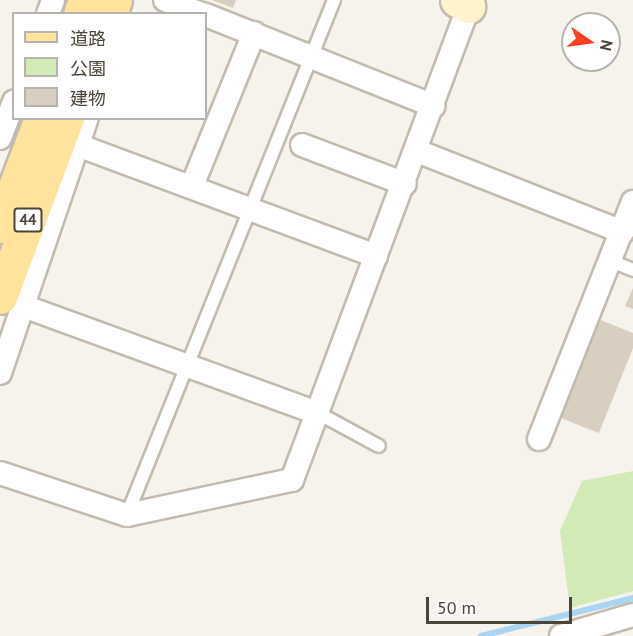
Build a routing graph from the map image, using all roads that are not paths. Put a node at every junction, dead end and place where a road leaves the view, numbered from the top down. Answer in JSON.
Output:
{"nodes":[{"id":1,"x":165,"y":0,"type":"edge"},
{"id":2,"x":334,"y":0,"type":"edge"},
{"id":3,"x":465,"y":2,"type":"edge"},
{"id":4,"x":198,"y":12,"type":"edge"},
{"id":5,"x":207,"y":15,"type":"edge"},
{"id":6,"x":254,"y":33,"type":"junction"},
{"id":7,"x":309,"y":55,"type":"junction"},
{"id":8,"x":433,"y":106,"type":"junction"},
{"id":9,"x":70,"y":120,"type":"edge"},
{"id":10,"x":36,"y":124,"type":"edge"},
{"id":11,"x":0,"y":138,"type":"edge"},
{"id":12,"x":302,"y":144,"type":"dead end"},
{"id":13,"x":417,"y":151,"type":"junction"},
{"id":14,"x":0,"y":162,"type":"edge"},
{"id":15,"x":405,"y":184,"type":"junction"},
{"id":16,"x":192,"y":186,"type":"junction"},
{"id":17,"x":633,"y":202,"type":"edge"},
{"id":18,"x":248,"y":207,"type":"junction"},
{"id":19,"x":0,"y":226,"type":"edge"},
{"id":20,"x":623,"y":232,"type":"junction"},
{"id":21,"x":376,"y":256,"type":"junction"},
{"id":22,"x":611,"y":261,"type":"junction"},
{"id":23,"x":633,"y":270,"type":"edge"},
{"id":24,"x":13,"y":302,"type":"edge"},
{"id":25,"x":186,"y":363,"type":"junction"},
{"id":26,"x":0,"y":374,"type":"edge"},
{"id":27,"x":318,"y":413,"type":"junction"},
{"id":28,"x":539,"y":439,"type":"dead end"},
{"id":29,"x":379,"y":446,"type":"dead end"},
{"id":30,"x":0,"y":473,"type":"edge"},
{"id":31,"x":127,"y":515,"type":"junction"},
{"id":32,"x":633,"y":615,"type":"edge"},
{"id":33,"x":561,"y":636,"type":"edge"}],
"edges":[{"from":1,"to":4,"type":"street"},
{"from":2,"to":7,"type":"lane"},
{"from":3,"to":8,"type":"street"},
{"from":5,"to":6,"type":"street"},
{"from":6,"to":7,"type":"street"},
{"from":6,"to":16,"type":"street"},
{"from":7,"to":8,"type":"street"},
{"from":7,"to":18,"type":"lane"},
{"from":8,"to":13,"type":"street"},
{"from":9,"to":10,"type":"street"},
{"from":10,"to":11,"type":"street"},
{"from":10,"to":14,"type":"main road"},
{"from":10,"to":16,"type":"street"},
{"from":10,"to":19,"type":"main road","number":"44"},
{"from":10,"to":24,"type":"main road","number":"44"},
{"from":12,"to":15,"type":"street"},
{"from":13,"to":15,"type":"street"},
{"from":13,"to":20,"type":"street"},
{"from":15,"to":21,"type":"street"},
{"from":16,"to":18,"type":"street"},
{"from":17,"to":20,"type":"street"},
{"from":18,"to":21,"type":"street"},
{"from":18,"to":25,"type":"lane"},
{"from":20,"to":22,"type":"street"},
{"from":21,"to":27,"type":"street"},
{"from":22,"to":23,"type":"lane"},
{"from":22,"to":28,"type":"street"},
{"from":24,"to":25,"type":"street"},
{"from":24,"to":26,"type":"street"},
{"from":25,"to":27,"type":"street"},
{"from":25,"to":31,"type":"lane"},
{"from":27,"to":29,"type":"lane"},
{"from":27,"to":31,"type":"street"},
{"from":30,"to":31,"type":"street"},
{"from":32,"to":33,"type":"street"}]}
